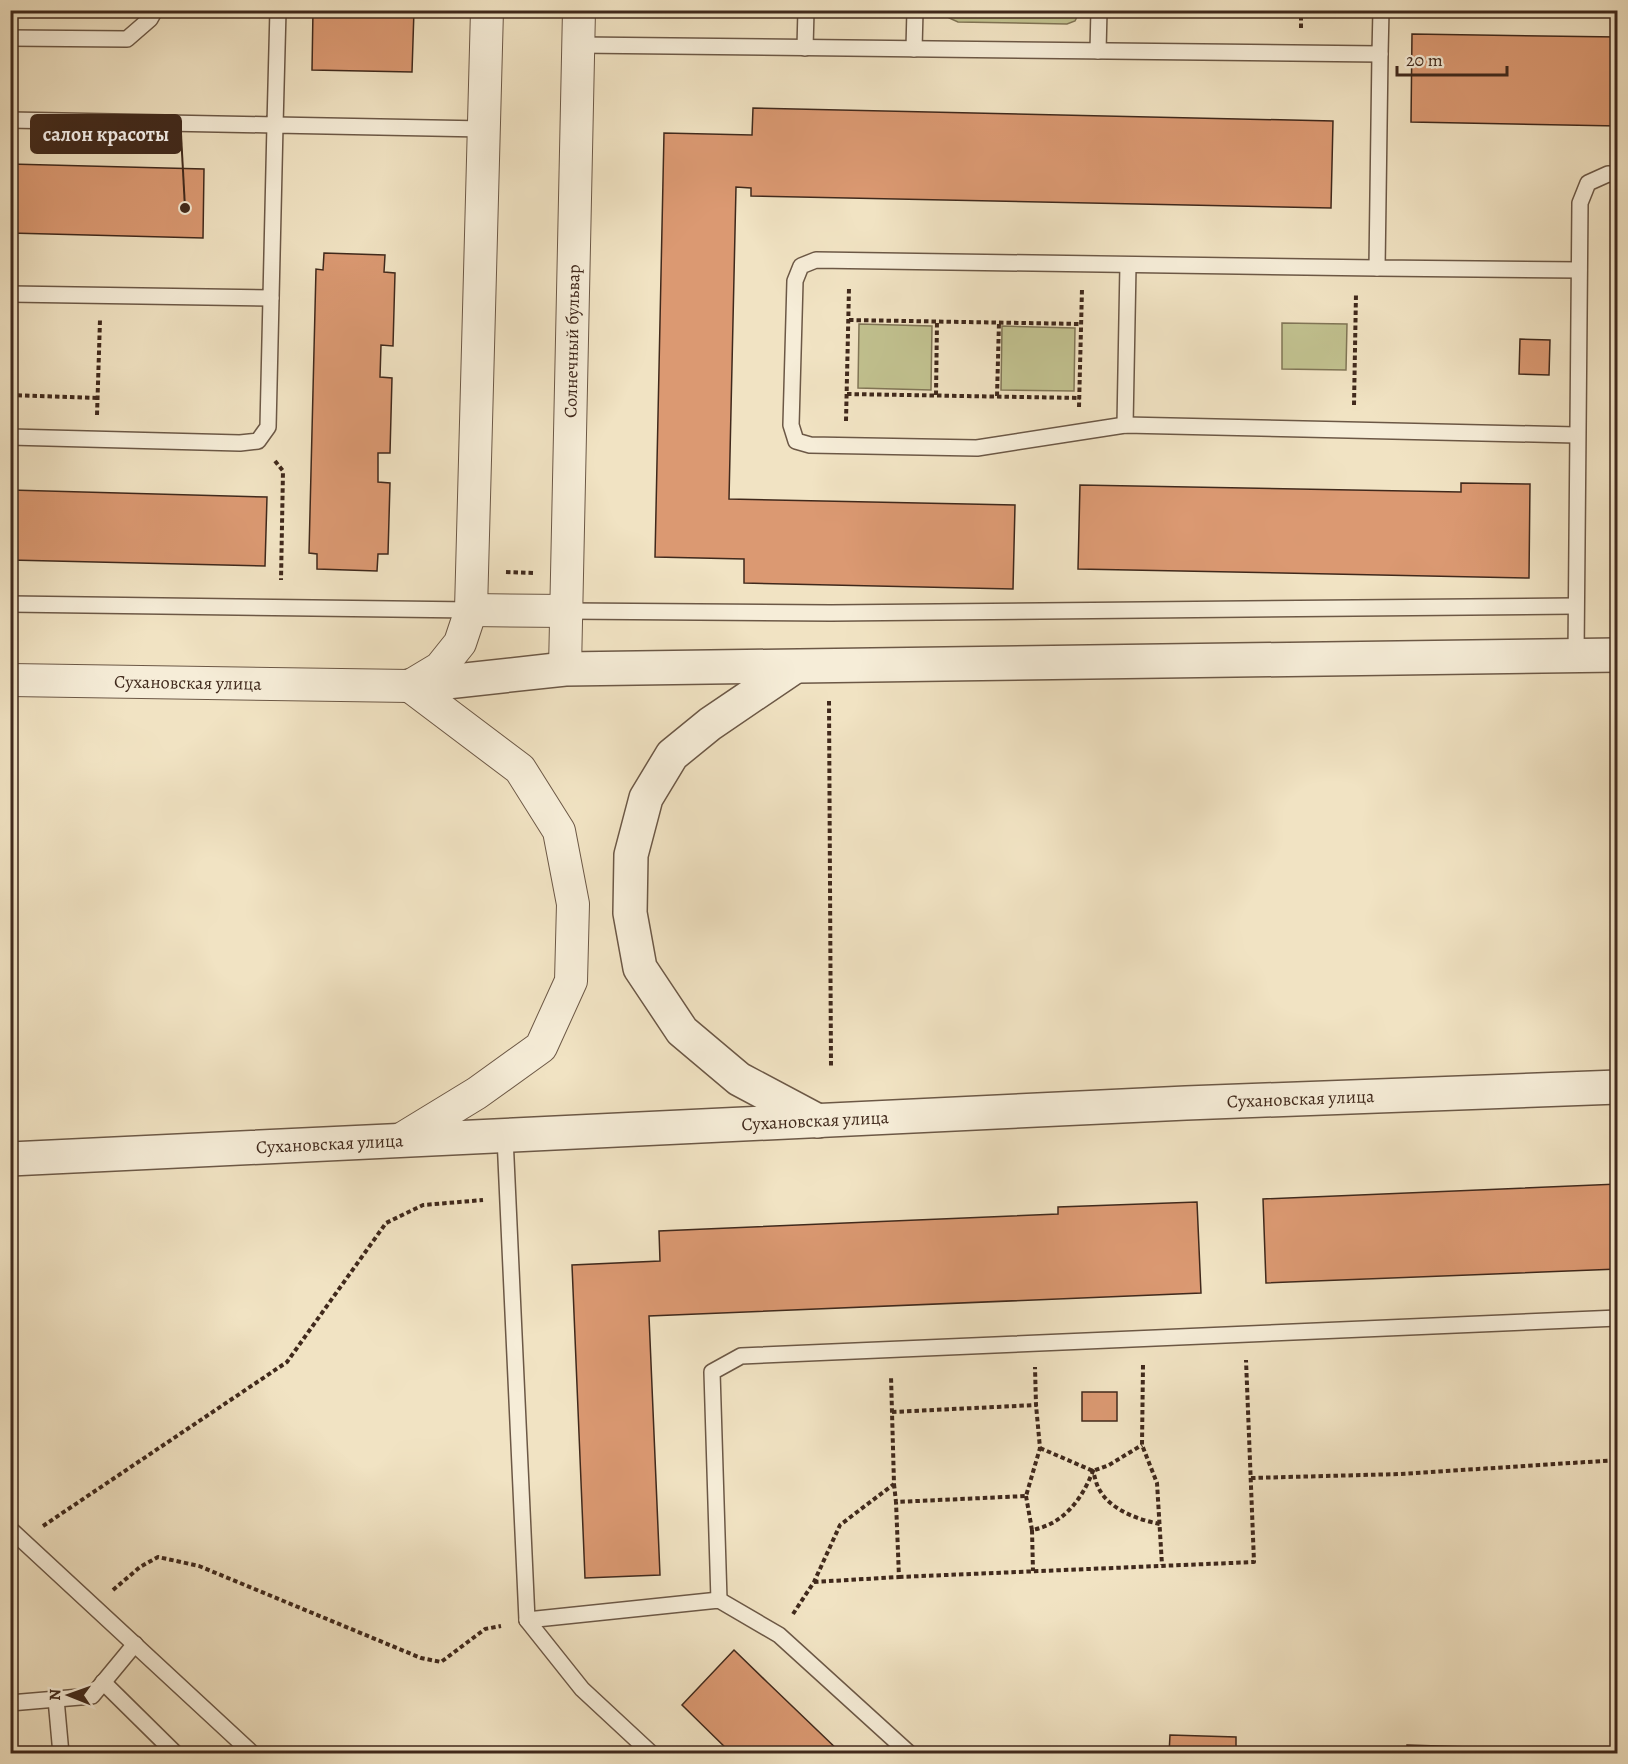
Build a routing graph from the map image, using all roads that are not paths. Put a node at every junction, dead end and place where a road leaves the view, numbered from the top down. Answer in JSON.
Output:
{"nodes":[{"id":1,"x":155,"y":10,"type":"edge"},
{"id":2,"x":278,"y":10,"type":"edge"},
{"id":3,"x":487,"y":10,"type":"edge"},
{"id":4,"x":579,"y":10,"type":"edge"},
{"id":5,"x":806,"y":10,"type":"edge"},
{"id":6,"x":915,"y":10,"type":"edge"},
{"id":7,"x":1099,"y":10,"type":"edge"},
{"id":8,"x":1381,"y":10,"type":"edge"},
{"id":9,"x":10,"y":38,"type":"edge"},
{"id":10,"x":579,"y":45,"type":"junction"},
{"id":11,"x":805,"y":48,"type":"junction"},
{"id":12,"x":914,"y":49,"type":"junction"},
{"id":13,"x":1098,"y":51,"type":"junction"},
{"id":14,"x":1380,"y":54,"type":"junction"},
{"id":15,"x":10,"y":120,"type":"edge"},
{"id":16,"x":275,"y":125,"type":"junction"},
{"id":17,"x":484,"y":129,"type":"junction"},
{"id":18,"x":1617,"y":175,"type":"edge"},
{"id":19,"x":1128,"y":265,"type":"junction"},
{"id":20,"x":1377,"y":268,"type":"junction"},
{"id":21,"x":1579,"y":270,"type":"junction"},
{"id":22,"x":10,"y":294,"type":"edge"},
{"id":23,"x":271,"y":298,"type":"junction"},
{"id":24,"x":1125,"y":425,"type":"junction"},
{"id":25,"x":1576,"y":435,"type":"junction"},
{"id":26,"x":10,"y":437,"type":"edge"},
{"id":27,"x":10,"y":604,"type":"edge"},
{"id":28,"x":1575,"y":606,"type":"junction"},
{"id":29,"x":471,"y":610,"type":"junction"},
{"id":30,"x":568,"y":611,"type":"junction"},
{"id":31,"x":1576,"y":655,"type":"junction"},
{"id":32,"x":1617,"y":655,"type":"edge"},
{"id":33,"x":794,"y":667,"type":"junction"},
{"id":34,"x":565,"y":669,"type":"junction"},
{"id":35,"x":10,"y":680,"type":"edge"},
{"id":36,"x":410,"y":686,"type":"junction"},
{"id":37,"x":1617,"y":1087,"type":"edge"},
{"id":38,"x":819,"y":1121,"type":"junction"},
{"id":39,"x":505,"y":1137,"type":"junction"},
{"id":40,"x":400,"y":1140,"type":"junction"},
{"id":41,"x":10,"y":1160,"type":"edge"},
{"id":42,"x":1617,"y":1318,"type":"edge"},
{"id":43,"x":10,"y":1529,"type":"edge"},
{"id":44,"x":719,"y":1600,"type":"junction"},
{"id":45,"x":527,"y":1620,"type":"junction"},
{"id":46,"x":135,"y":1644,"type":"junction"},
{"id":47,"x":104,"y":1682,"type":"junction"},
{"id":48,"x":56,"y":1699,"type":"junction"},
{"id":49,"x":10,"y":1703,"type":"edge"},
{"id":50,"x":62,"y":1754,"type":"edge"},
{"id":51,"x":176,"y":1754,"type":"edge"},
{"id":52,"x":253,"y":1754,"type":"edge"},
{"id":53,"x":652,"y":1754,"type":"edge"},
{"id":54,"x":910,"y":1754,"type":"edge"}],
"edges":[{"from":1,"to":9,"type":"lane"},
{"from":2,"to":16,"type":"lane"},
{"from":3,"to":17,"type":"street"},
{"from":4,"to":10,"type":"street","name":"Солнечный бульвар"},
{"from":5,"to":11,"type":"lane"},
{"from":6,"to":12,"type":"lane"},
{"from":7,"to":13,"type":"lane"},
{"from":8,"to":14,"type":"lane"},
{"from":10,"to":11,"type":"lane"},
{"from":10,"to":30,"type":"street","name":"Солнечный бульвар"},
{"from":11,"to":12,"type":"lane"},
{"from":12,"to":13,"type":"lane"},
{"from":13,"to":14,"type":"lane"},
{"from":14,"to":20,"type":"lane"},
{"from":15,"to":16,"type":"lane"},
{"from":16,"to":17,"type":"lane"},
{"from":16,"to":23,"type":"lane"},
{"from":17,"to":29,"type":"street"},
{"from":18,"to":21,"type":"lane"},
{"from":19,"to":20,"type":"lane"},
{"from":19,"to":24,"type":"lane"},
{"from":19,"to":24,"type":"lane"},
{"from":20,"to":21,"type":"lane"},
{"from":21,"to":25,"type":"lane"},
{"from":22,"to":23,"type":"lane"},
{"from":23,"to":26,"type":"lane"},
{"from":24,"to":25,"type":"lane"},
{"from":25,"to":28,"type":"lane"},
{"from":27,"to":29,"type":"lane"},
{"from":28,"to":30,"type":"lane"},
{"from":28,"to":31,"type":"lane"},
{"from":29,"to":30,"type":"street"},
{"from":29,"to":36,"type":"street"},
{"from":30,"to":34,"type":"street","name":"Солнечный бульвар"},
{"from":31,"to":32,"type":"street"},
{"from":31,"to":33,"type":"street"},
{"from":33,"to":34,"type":"street"},
{"from":33,"to":38,"type":"street"},
{"from":34,"to":36,"type":"street"},
{"from":35,"to":36,"type":"street","name":"Сухановская улица"},
{"from":36,"to":40,"type":"street"},
{"from":37,"to":38,"type":"street","name":"Сухановская улица"},
{"from":38,"to":39,"type":"street","name":"Сухановская улица"},
{"from":39,"to":40,"type":"street","name":"Сухановская улица"},
{"from":39,"to":45,"type":"lane"},
{"from":40,"to":41,"type":"street","name":"Сухановская улица"},
{"from":42,"to":44,"type":"lane"},
{"from":43,"to":46,"type":"lane"},
{"from":44,"to":45,"type":"lane"},
{"from":44,"to":54,"type":"lane"},
{"from":45,"to":53,"type":"lane"},
{"from":46,"to":47,"type":"lane"},
{"from":46,"to":52,"type":"lane"},
{"from":47,"to":48,"type":"lane"},
{"from":47,"to":51,"type":"lane"},
{"from":48,"to":49,"type":"lane"},
{"from":48,"to":50,"type":"lane"}]}
